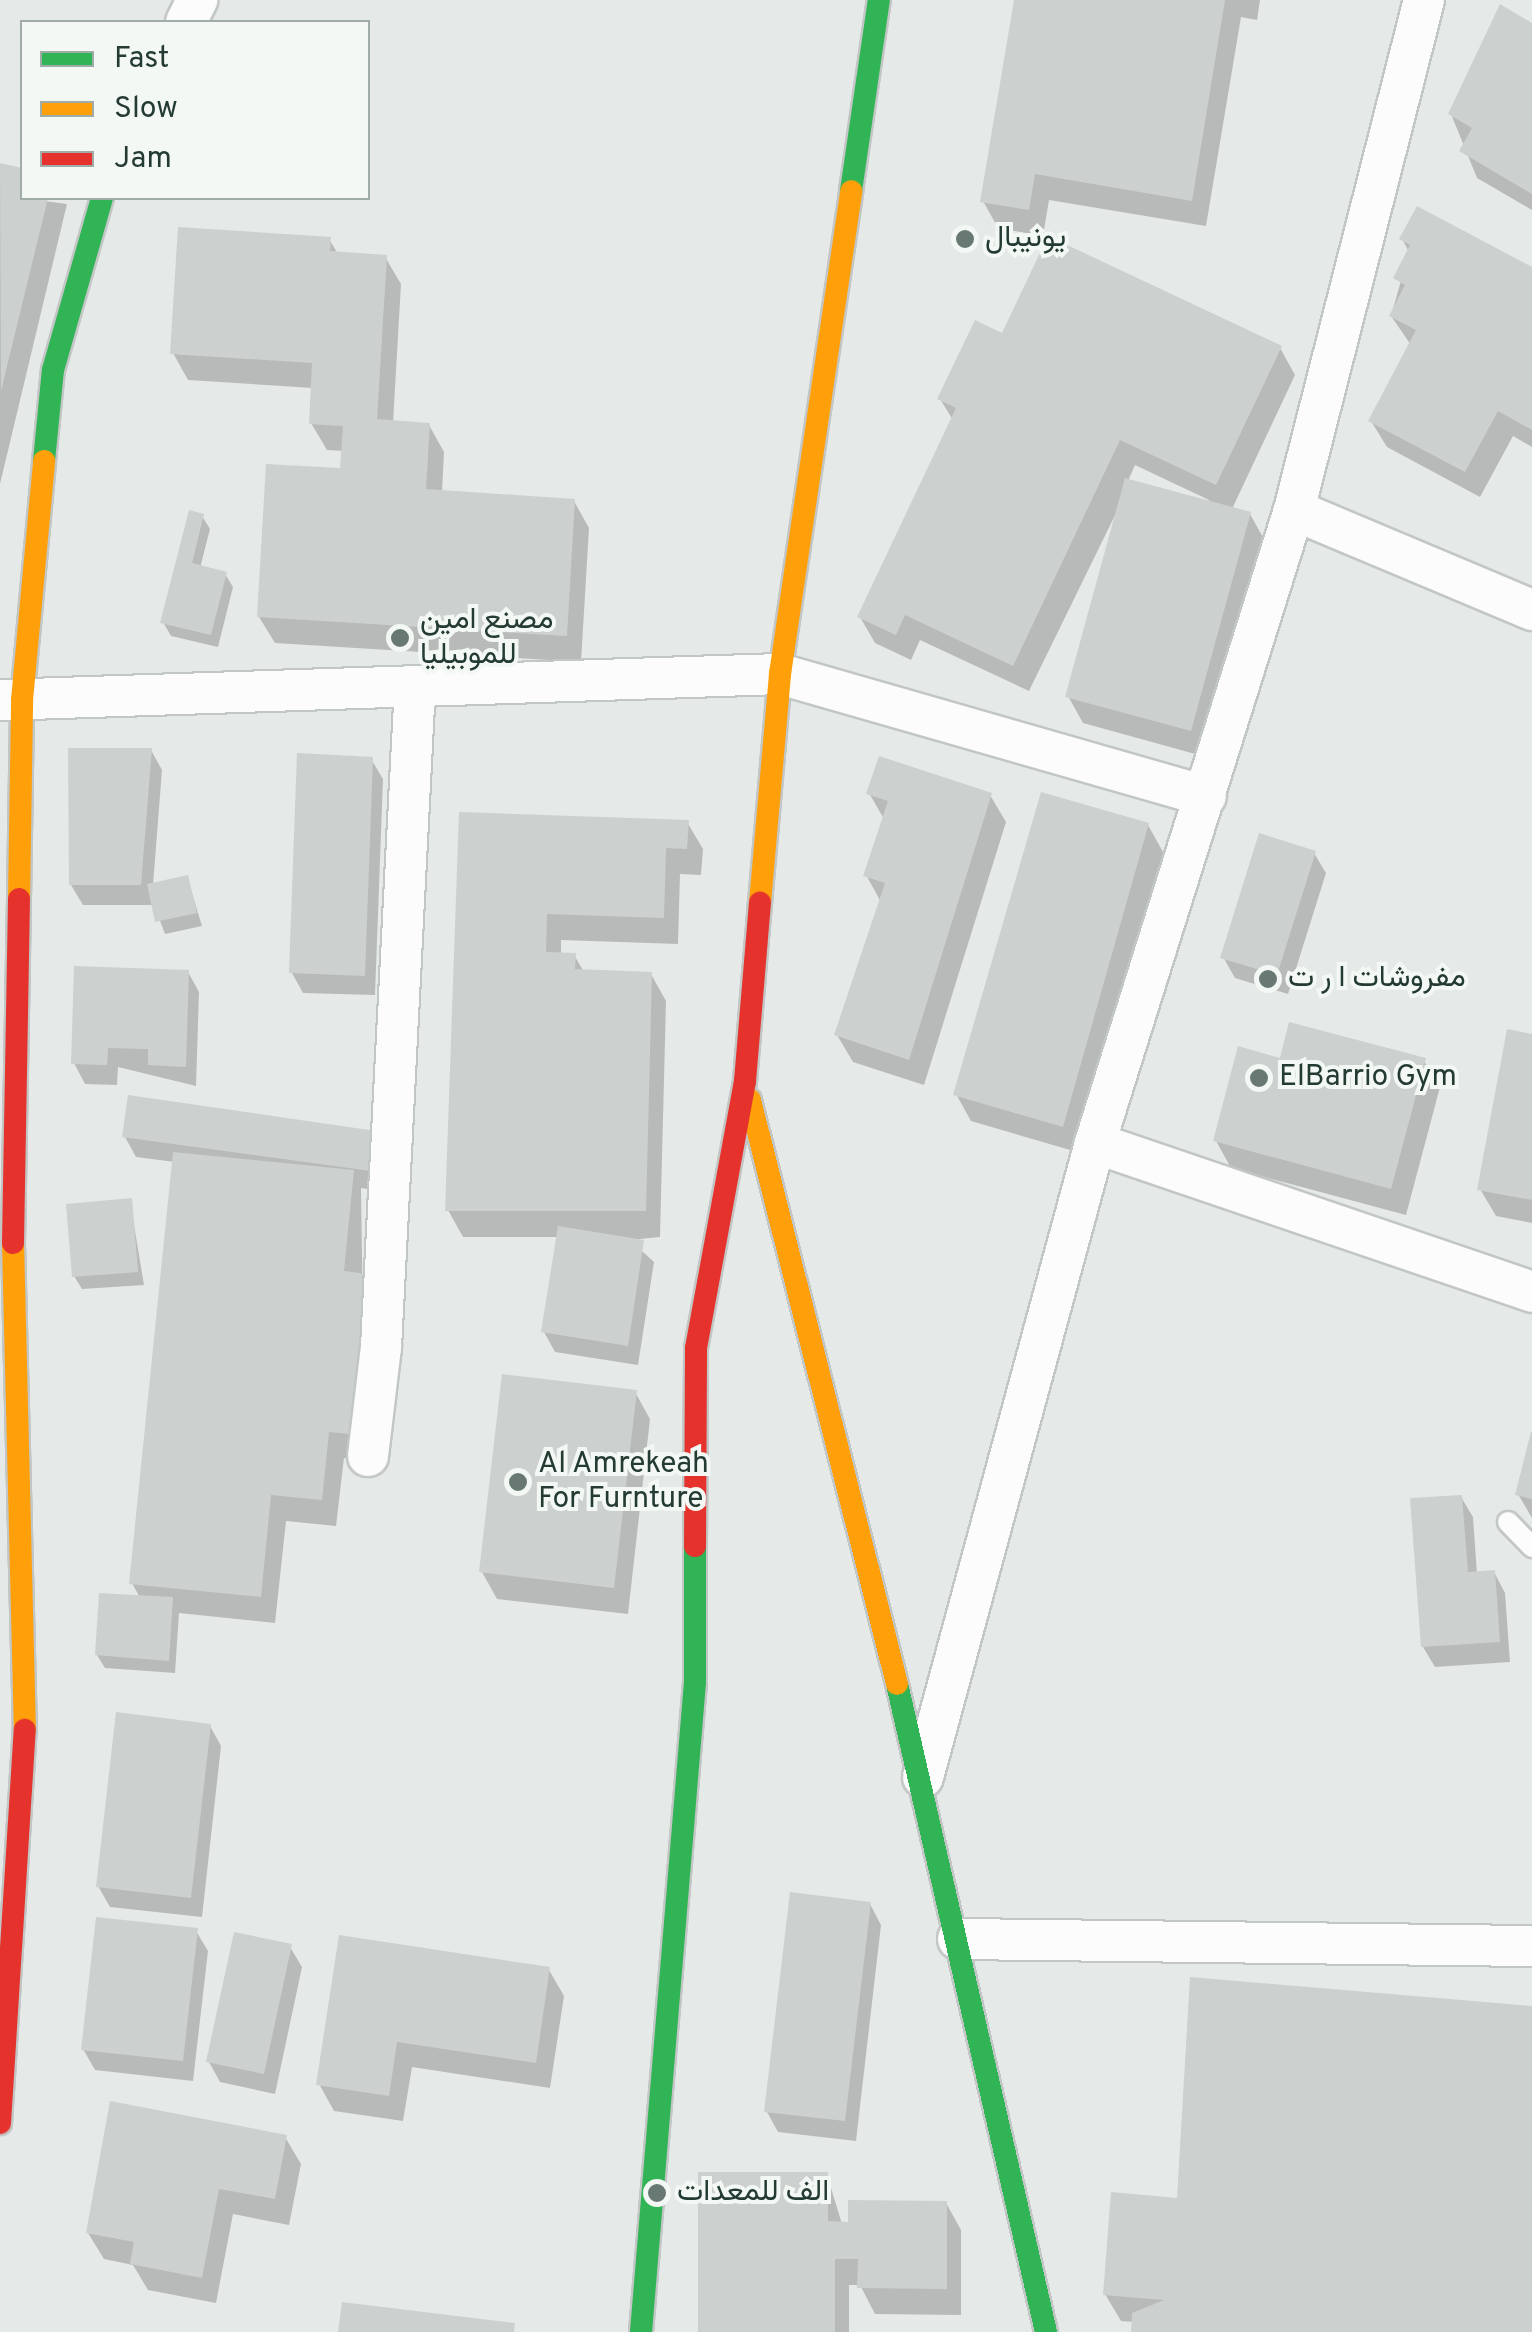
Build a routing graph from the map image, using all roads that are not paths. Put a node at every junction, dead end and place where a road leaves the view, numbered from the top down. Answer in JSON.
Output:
{"nodes":[{"id":1,"x":879,"y":0,"type":"edge"},
{"id":2,"x":1424,"y":0,"type":"edge"},
{"id":3,"x":101,"y":200,"type":"edge"},
{"id":4,"x":1294,"y":510,"type":"junction"},
{"id":5,"x":1532,"y":610,"type":"edge"},
{"id":6,"x":780,"y":674,"type":"junction"},
{"id":7,"x":415,"y":686,"type":"junction"},
{"id":8,"x":11,"y":700,"type":"edge"},
{"id":9,"x":1206,"y":796,"type":"junction"},
{"id":10,"x":745,"y":1080,"type":"junction"},
{"id":11,"x":1095,"y":1144,"type":"junction"},
{"id":12,"x":1532,"y":1292,"type":"edge"},
{"id":13,"x":368,"y":1456,"type":"dead end"},
{"id":14,"x":1508,"y":1522,"type":"dead end"},
{"id":15,"x":1532,"y":1547,"type":"edge"},
{"id":16,"x":922,"y":1781,"type":"junction"},
{"id":17,"x":958,"y":1939,"type":"junction"},
{"id":18,"x":1532,"y":1946,"type":"edge"},
{"id":19,"x":0,"y":2123,"type":"edge"},
{"id":20,"x":640,"y":2332,"type":"edge"},
{"id":21,"x":1046,"y":2332,"type":"edge"}],
"edges":[{"from":1,"to":6,"type":"street"},
{"from":2,"to":4,"type":"street"},
{"from":3,"to":8,"type":"street"},
{"from":4,"to":5,"type":"street"},
{"from":4,"to":9,"type":"street"},
{"from":6,"to":7,"type":"street"},
{"from":6,"to":9,"type":"street"},
{"from":6,"to":10,"type":"street"},
{"from":7,"to":8,"type":"street"},
{"from":7,"to":13,"type":"street"},
{"from":8,"to":19,"type":"street"},
{"from":9,"to":11,"type":"street"},
{"from":10,"to":16,"type":"street"},
{"from":10,"to":20,"type":"street"},
{"from":11,"to":12,"type":"street"},
{"from":11,"to":16,"type":"street"},
{"from":14,"to":15,"type":"lane"},
{"from":16,"to":17,"type":"street"},
{"from":17,"to":18,"type":"street"},
{"from":17,"to":21,"type":"street"}]}
